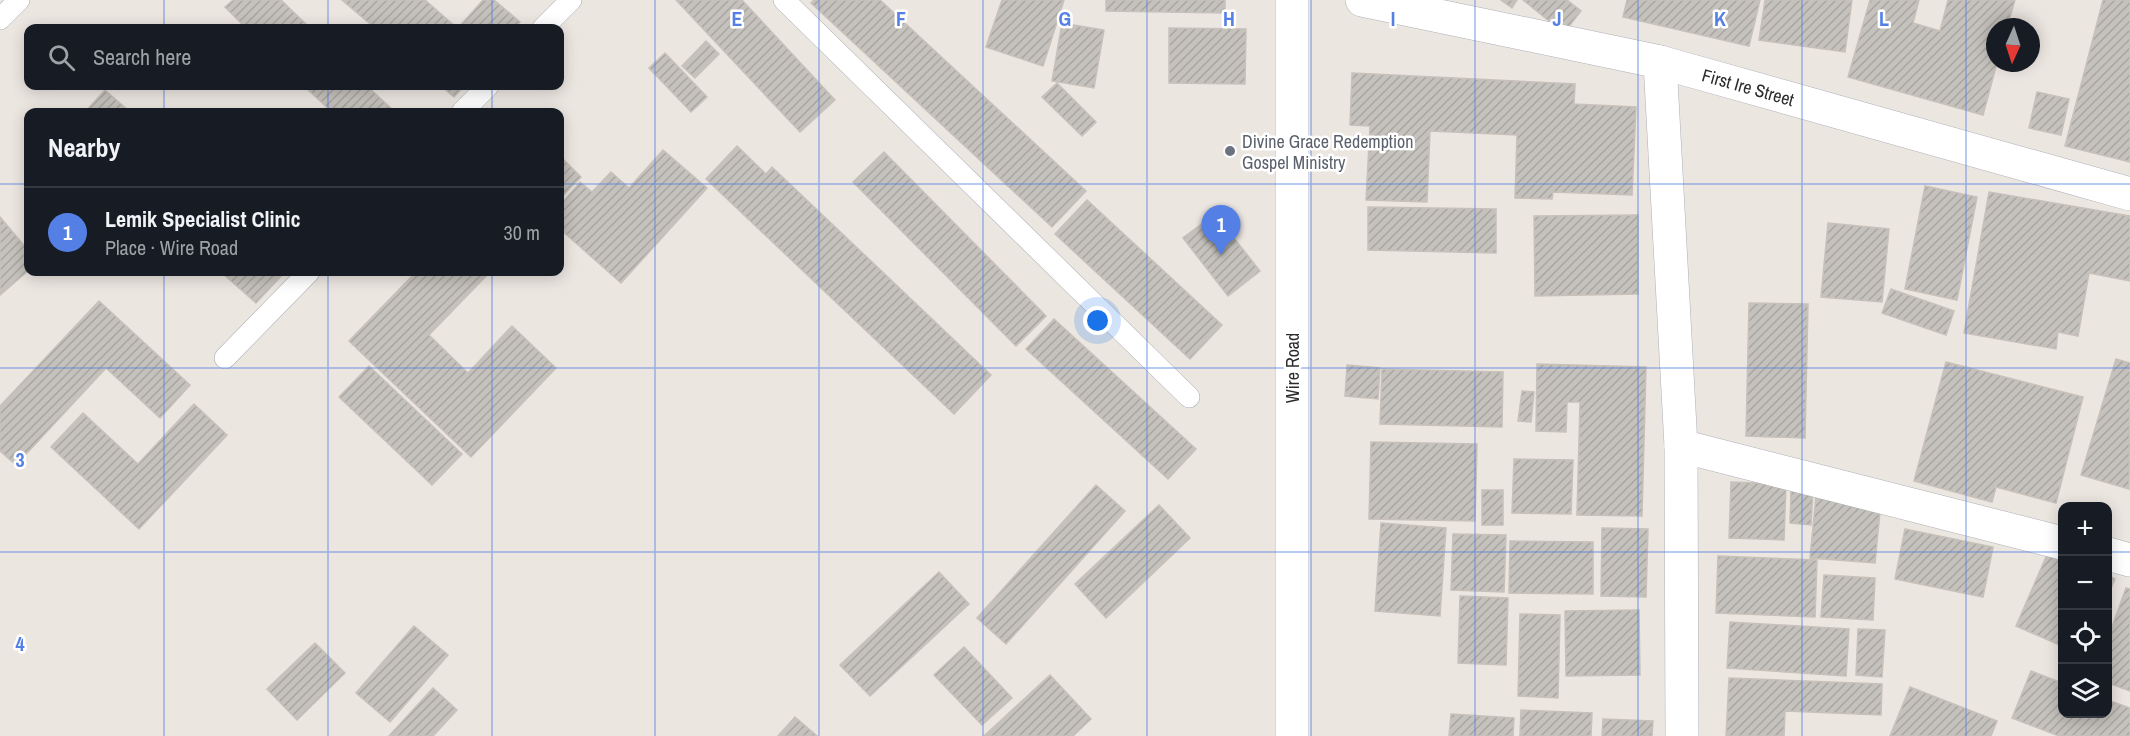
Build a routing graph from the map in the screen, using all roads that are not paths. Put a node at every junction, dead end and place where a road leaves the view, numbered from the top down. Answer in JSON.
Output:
{"nodes":[{"id":1,"x":19,"y":0,"type":"edge"},
{"id":2,"x":571,"y":0,"type":"edge"},
{"id":3,"x":784,"y":0,"type":"edge"},
{"id":4,"x":1292,"y":0,"type":"edge"},
{"id":5,"x":1362,"y":0,"type":"edge"},
{"id":6,"x":0,"y":18,"type":"edge"},
{"id":7,"x":547,"y":24,"type":"edge"},
{"id":8,"x":1660,"y":62,"type":"junction"},
{"id":9,"x":484,"y":90,"type":"edge"},
{"id":10,"x":466,"y":108,"type":"edge"},
{"id":11,"x":2130,"y":194,"type":"edge"},
{"id":12,"x":305,"y":276,"type":"edge"},
{"id":13,"x":225,"y":358,"type":"dead end"},
{"id":14,"x":1189,"y":397,"type":"dead end"},
{"id":15,"x":1681,"y":446,"type":"junction"},
{"id":16,"x":2058,"y":542,"type":"edge"},
{"id":17,"x":2112,"y":555,"type":"edge"},
{"id":18,"x":2130,"y":560,"type":"edge"},
{"id":19,"x":1292,"y":736,"type":"edge"},
{"id":20,"x":1682,"y":736,"type":"edge"}],
"edges":[{"from":1,"to":6,"type":"lane"},
{"from":2,"to":7,"type":"lane"},
{"from":3,"to":14,"type":"lane"},
{"from":4,"to":19,"type":"street","name":"Wire Road"},
{"from":5,"to":8,"type":"street","name":"First Ire Street"},
{"from":8,"to":11,"type":"street","name":"First Ire Street"},
{"from":8,"to":15,"type":"street"},
{"from":9,"to":10,"type":"lane"},
{"from":12,"to":13,"type":"lane"},
{"from":15,"to":16,"type":"street"},
{"from":15,"to":20,"type":"street"},
{"from":17,"to":18,"type":"street"}]}
